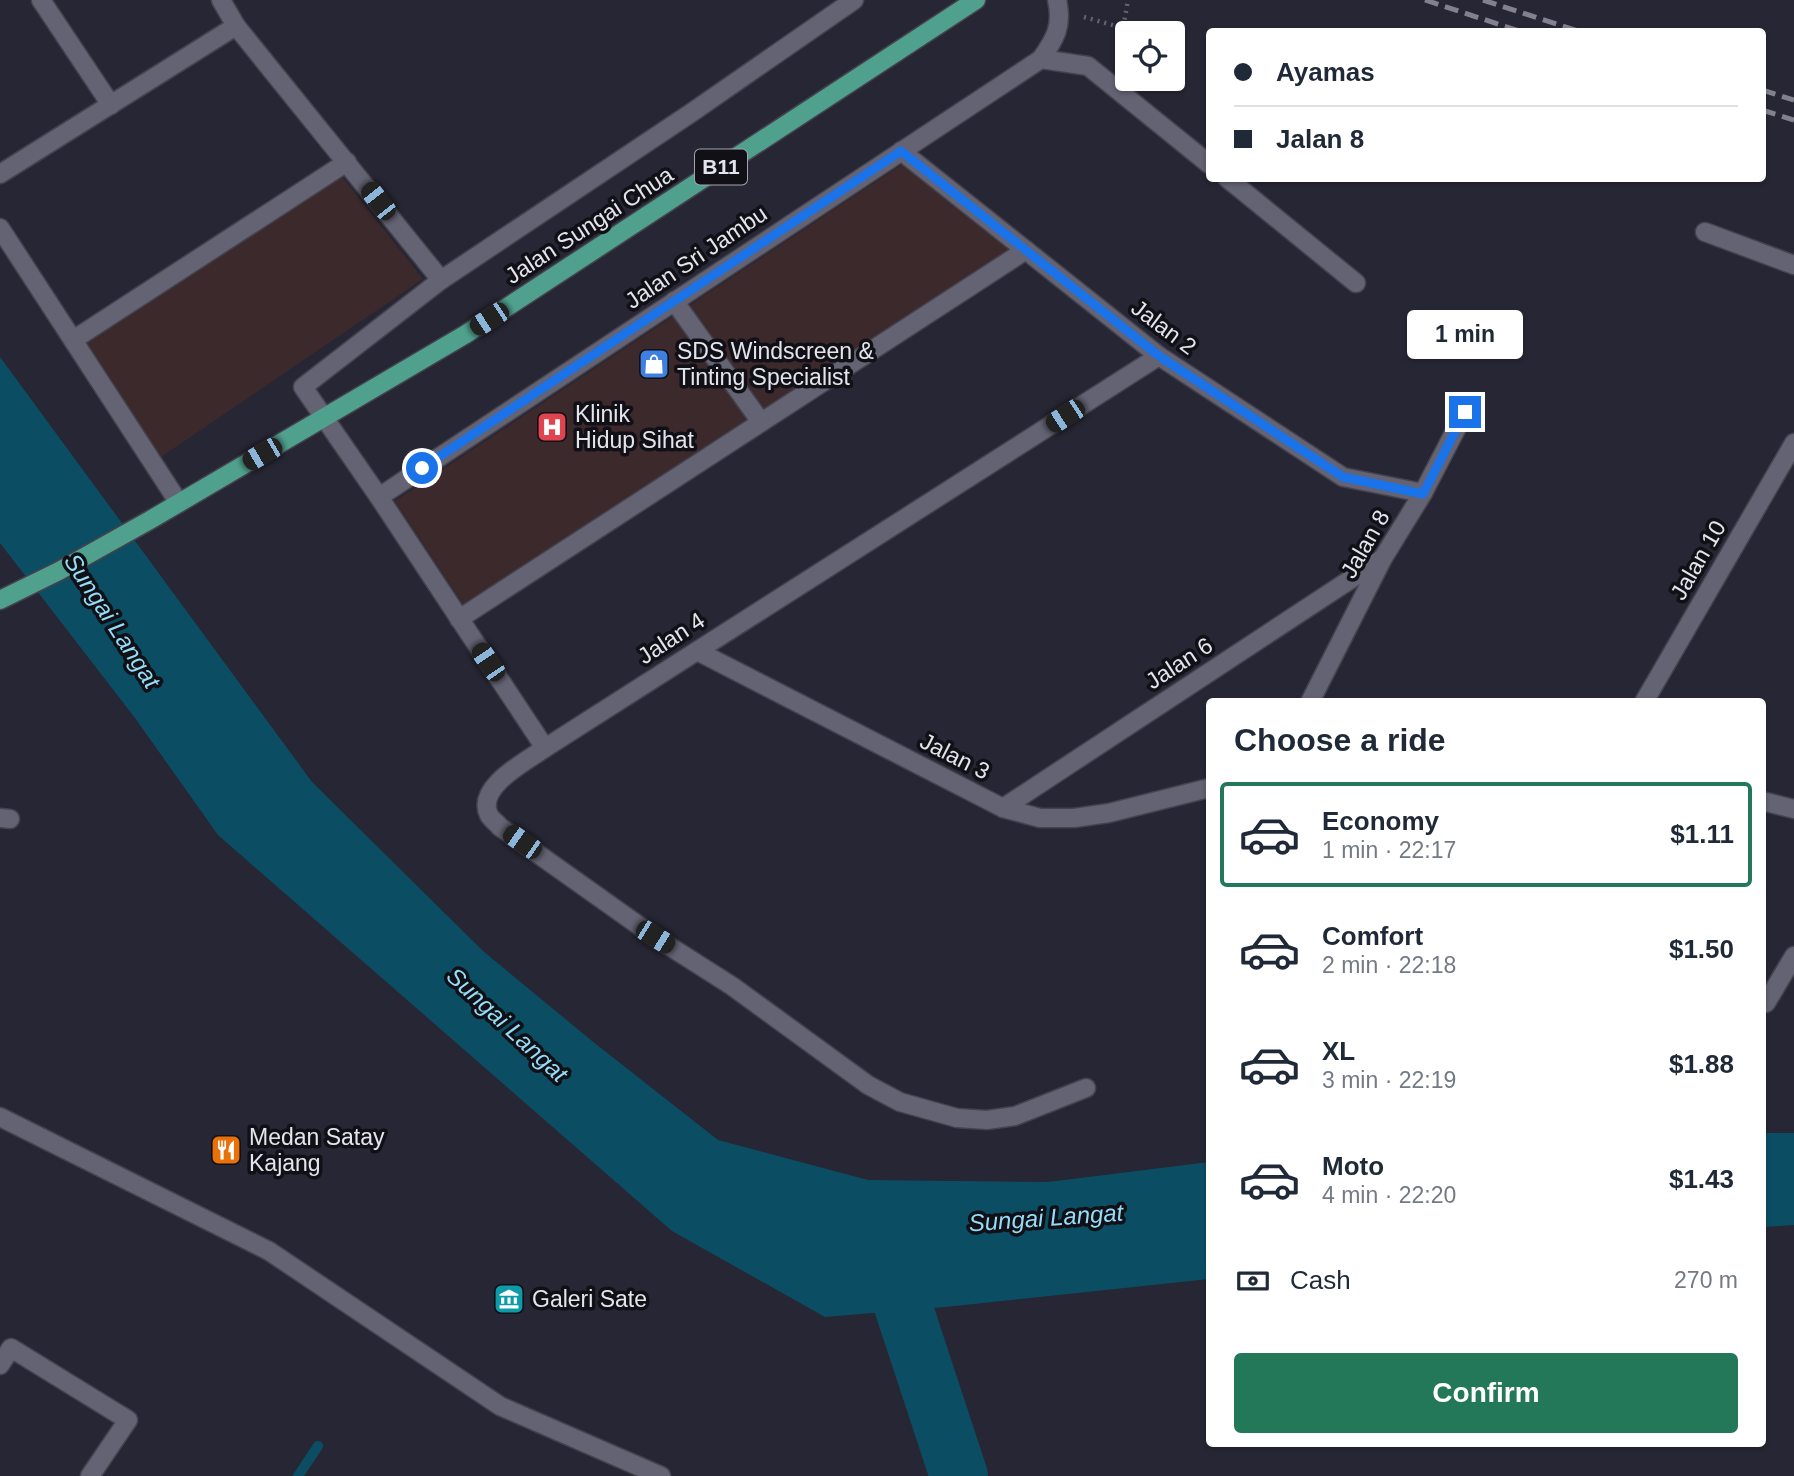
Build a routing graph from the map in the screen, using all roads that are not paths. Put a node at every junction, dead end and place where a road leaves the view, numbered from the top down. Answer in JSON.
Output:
{"nodes":[{"id":1,"x":41,"y":0,"type":"edge"},
{"id":2,"x":221,"y":0,"type":"edge"},
{"id":3,"x":854,"y":0,"type":"edge"},
{"id":4,"x":976,"y":0,"type":"edge"},
{"id":5,"x":1058,"y":5,"type":"edge"},
{"id":6,"x":236,"y":26,"type":"junction"},
{"id":7,"x":1041,"y":59,"type":"junction"},
{"id":8,"x":111,"y":105,"type":"junction"},
{"id":9,"x":901,"y":151,"type":"junction"},
{"id":10,"x":347,"y":162,"type":"junction"},
{"id":11,"x":1206,"y":162,"type":"edge"},
{"id":12,"x":0,"y":174,"type":"edge"},
{"id":13,"x":1232,"y":182,"type":"edge"},
{"id":14,"x":0,"y":228,"type":"edge"},
{"id":15,"x":1705,"y":232,"type":"dead end"},
{"id":16,"x":1026,"y":250,"type":"junction"},
{"id":17,"x":1794,"y":265,"type":"edge"},
{"id":18,"x":440,"y":280,"type":"junction"},
{"id":19,"x":1356,"y":283,"type":"dead end"},
{"id":20,"x":674,"y":301,"type":"junction"},
{"id":21,"x":73,"y":340,"type":"junction"},
{"id":22,"x":1159,"y":356,"type":"junction"},
{"id":23,"x":1465,"y":412,"type":"dead end"},
{"id":24,"x":324,"y":418,"type":"junction"},
{"id":25,"x":761,"y":422,"type":"junction"},
{"id":26,"x":1794,"y":443,"type":"edge"},
{"id":27,"x":1423,"y":494,"type":"junction"},
{"id":28,"x":379,"y":497,"type":"junction"},
{"id":29,"x":179,"y":503,"type":"junction"},
{"id":30,"x":1383,"y":558,"type":"junction"},
{"id":31,"x":0,"y":600,"type":"edge"},
{"id":32,"x":459,"y":619,"type":"junction"},
{"id":33,"x":697,"y":651,"type":"junction"},
{"id":34,"x":1312,"y":698,"type":"edge"},
{"id":35,"x":1646,"y":698,"type":"edge"},
{"id":36,"x":545,"y":748,"type":"junction"},
{"id":37,"x":1206,"y":789,"type":"edge"},
{"id":38,"x":1766,"y":802,"type":"edge"},
{"id":39,"x":1003,"y":808,"type":"junction"},
{"id":40,"x":1794,"y":809,"type":"edge"},
{"id":41,"x":1794,"y":956,"type":"edge"},
{"id":42,"x":1766,"y":1003,"type":"dead end"},
{"id":43,"x":1086,"y":1088,"type":"dead end"},
{"id":44,"x":0,"y":1117,"type":"edge"},
{"id":45,"x":6,"y":1344,"type":"edge"},
{"id":46,"x":0,"y":1365,"type":"edge"},
{"id":47,"x":90,"y":1476,"type":"edge"},
{"id":48,"x":661,"y":1476,"type":"edge"}],
"edges":[{"from":1,"to":8,"type":"street"},
{"from":2,"to":6,"type":"street"},
{"from":3,"to":18,"type":"street"},
{"from":4,"to":24,"type":"main road","name":"Jalan Sungai Chua","number":"B11"},
{"from":5,"to":7,"type":"street"},
{"from":6,"to":8,"type":"street"},
{"from":6,"to":10,"type":"street"},
{"from":7,"to":9,"type":"street","name":"Jalan Sri Jambu"},
{"from":7,"to":11,"type":"street"},
{"from":8,"to":12,"type":"street"},
{"from":9,"to":16,"type":"street","name":"Jalan 2"},
{"from":9,"to":20,"type":"street","name":"Jalan Sri Jambu"},
{"from":10,"to":18,"type":"street"},
{"from":10,"to":21,"type":"street"},
{"from":13,"to":19,"type":"street"},
{"from":14,"to":21,"type":"street"},
{"from":15,"to":17,"type":"street"},
{"from":16,"to":22,"type":"street","name":"Jalan 2"},
{"from":16,"to":25,"type":"street"},
{"from":18,"to":24,"type":"street"},
{"from":20,"to":25,"type":"street"},
{"from":20,"to":28,"type":"street","name":"Jalan Sri Jambu"},
{"from":21,"to":29,"type":"street"},
{"from":22,"to":27,"type":"street","name":"Jalan 2"},
{"from":22,"to":33,"type":"street","name":"Jalan 4"},
{"from":23,"to":27,"type":"street","name":"Jalan 8"},
{"from":24,"to":28,"type":"street"},
{"from":24,"to":29,"type":"main road","name":"Jalan Sungai Chua","number":"B11"},
{"from":25,"to":32,"type":"street"},
{"from":26,"to":35,"type":"street","name":"Jalan 10"},
{"from":27,"to":30,"type":"street","name":"Jalan 8"},
{"from":28,"to":32,"type":"street"},
{"from":29,"to":31,"type":"main road","name":"Jalan Sungai Chua","number":"B11"},
{"from":30,"to":34,"type":"street","name":"Jalan 8"},
{"from":30,"to":39,"type":"street","name":"Jalan 6"},
{"from":32,"to":36,"type":"street"},
{"from":33,"to":36,"type":"street","name":"Jalan 4"},
{"from":33,"to":39,"type":"street","name":"Jalan 3"},
{"from":36,"to":43,"type":"street","name":"Jalan 4"},
{"from":37,"to":39,"type":"street","name":"Jalan 3"},
{"from":38,"to":40,"type":"street"},
{"from":41,"to":42,"type":"street"},
{"from":44,"to":48,"type":"street"},
{"from":45,"to":46,"type":"street"},
{"from":45,"to":47,"type":"street"}]}
